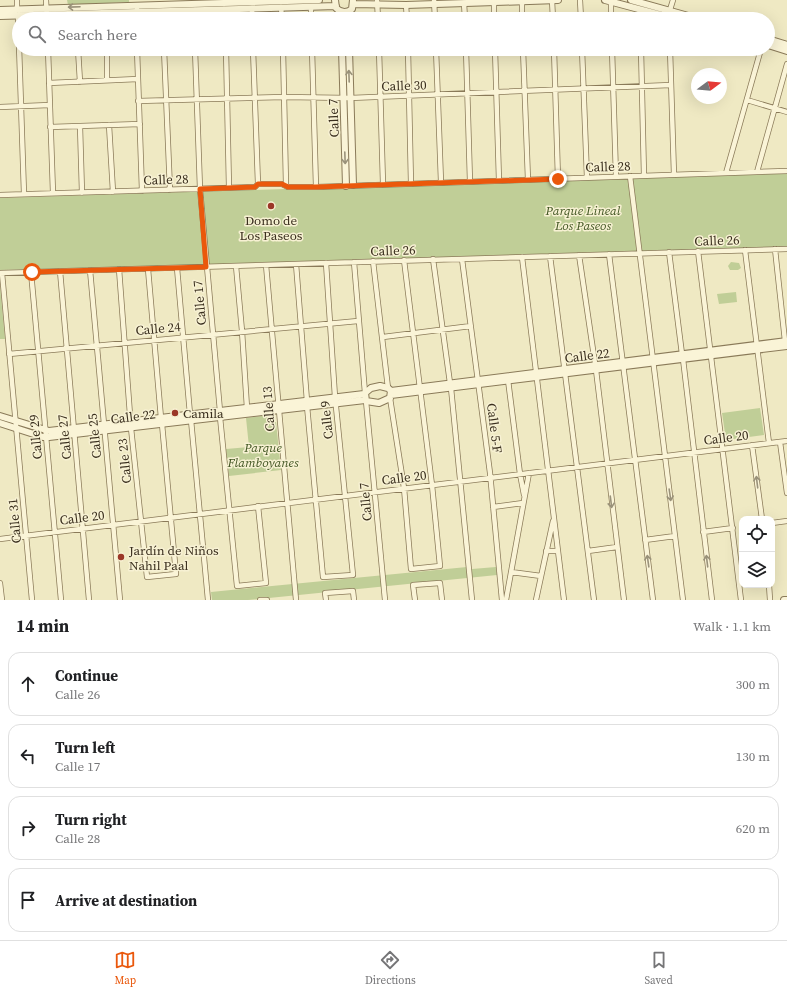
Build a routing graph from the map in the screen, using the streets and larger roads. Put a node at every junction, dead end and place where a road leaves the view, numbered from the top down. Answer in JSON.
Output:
{"nodes":[{"id":1,"x":17,"y":0,"type":"edge"},
{"id":2,"x":46,"y":0,"type":"edge"},
{"id":3,"x":299,"y":0,"type":"edge"},
{"id":4,"x":319,"y":0,"type":"edge"},
{"id":5,"x":552,"y":0,"type":"edge"},
{"id":6,"x":558,"y":0,"type":"edge"},
{"id":7,"x":580,"y":0,"type":"edge"},
{"id":8,"x":631,"y":0,"type":"edge"},
{"id":9,"x":673,"y":0,"type":"edge"},
{"id":10,"x":241,"y":1,"type":"edge"},
{"id":11,"x":608,"y":1,"type":"edge"},
{"id":12,"x":353,"y":2,"type":"edge"},
{"id":13,"x":377,"y":2,"type":"edge"},
{"id":14,"x":435,"y":2,"type":"edge"},
{"id":15,"x":494,"y":2,"type":"junction"},
{"id":16,"x":522,"y":2,"type":"junction"},
{"id":17,"x":261,"y":3,"type":"edge"},
{"id":18,"x":336,"y":3,"type":"edge"},
{"id":19,"x":464,"y":3,"type":"junction"},
{"id":20,"x":406,"y":4,"type":"junction"},
{"id":21,"x":310,"y":6,"type":"junction"},
{"id":22,"x":282,"y":7,"type":"junction"},
{"id":23,"x":252,"y":8,"type":"junction"},
{"id":24,"x":137,"y":9,"type":"junction"},
{"id":25,"x":224,"y":9,"type":"junction"},
{"id":26,"x":0,"y":10,"type":"edge"},
{"id":27,"x":195,"y":10,"type":"joint"},
{"id":28,"x":640,"y":10,"type":"joint"},
{"id":29,"x":163,"y":11,"type":"joint"},
{"id":30,"x":344,"y":11,"type":"joint"},
{"id":31,"x":18,"y":12,"type":"joint"},
{"id":32,"x":47,"y":12,"type":"edge"},
{"id":33,"x":83,"y":12,"type":"edge"},
{"id":34,"x":124,"y":12,"type":"edge"},
{"id":35,"x":224,"y":12,"type":"edge"},
{"id":36,"x":252,"y":12,"type":"edge"},
{"id":37,"x":282,"y":12,"type":"edge"},
{"id":38,"x":310,"y":12,"type":"edge"},
{"id":39,"x":378,"y":12,"type":"edge"},
{"id":40,"x":407,"y":12,"type":"edge"},
{"id":41,"x":465,"y":12,"type":"edge"},
{"id":42,"x":494,"y":12,"type":"edge"},
{"id":43,"x":522,"y":12,"type":"edge"},
{"id":44,"x":553,"y":12,"type":"edge"},
{"id":45,"x":581,"y":12,"type":"edge"},
{"id":46,"x":610,"y":12,"type":"edge"},
{"id":47,"x":652,"y":12,"type":"edge"},
{"id":48,"x":661,"y":12,"type":"edge"},
{"id":49,"x":670,"y":12,"type":"edge"},
{"id":50,"x":12,"y":13,"type":"edge"},
{"id":51,"x":0,"y":16,"type":"edge"},
{"id":52,"x":775,"y":41,"type":"edge"},
{"id":53,"x":787,"y":45,"type":"edge"},
{"id":54,"x":775,"y":47,"type":"edge"},
{"id":55,"x":787,"y":51,"type":"edge"},
{"id":56,"x":19,"y":56,"type":"edge"},
{"id":57,"x":48,"y":56,"type":"edge"},
{"id":58,"x":78,"y":56,"type":"edge"},
{"id":59,"x":107,"y":56,"type":"edge"},
{"id":60,"x":137,"y":56,"type":"edge"},
{"id":61,"x":164,"y":56,"type":"edge"},
{"id":62,"x":195,"y":56,"type":"edge"},
{"id":63,"x":226,"y":56,"type":"edge"},
{"id":64,"x":253,"y":56,"type":"edge"},
{"id":65,"x":283,"y":56,"type":"edge"},
{"id":66,"x":312,"y":56,"type":"edge"},
{"id":67,"x":342,"y":56,"type":"edge"},
{"id":68,"x":349,"y":56,"type":"edge"},
{"id":69,"x":379,"y":56,"type":"edge"},
{"id":70,"x":408,"y":56,"type":"edge"},
{"id":71,"x":436,"y":56,"type":"edge"},
{"id":72,"x":466,"y":56,"type":"edge"},
{"id":73,"x":495,"y":56,"type":"edge"},
{"id":74,"x":523,"y":56,"type":"edge"},
{"id":75,"x":554,"y":56,"type":"edge"},
{"id":76,"x":582,"y":56,"type":"edge"},
{"id":77,"x":612,"y":56,"type":"edge"},
{"id":78,"x":641,"y":56,"type":"edge"},
{"id":79,"x":670,"y":56,"type":"edge"},
{"id":80,"x":759,"y":56,"type":"edge"},
{"id":81,"x":787,"y":64,"type":"edge"},
{"id":82,"x":138,"y":79,"type":"junction"},
{"id":83,"x":107,"y":80,"type":"junction"},
{"id":84,"x":80,"y":82,"type":"junction"},
{"id":85,"x":49,"y":83,"type":"junction"},
{"id":86,"x":671,"y":86,"type":"junction"},
{"id":87,"x":642,"y":87,"type":"junction"},
{"id":88,"x":613,"y":88,"type":"junction"},
{"id":89,"x":584,"y":89,"type":"junction"},
{"id":90,"x":555,"y":91,"type":"junction"},
{"id":91,"x":525,"y":92,"type":"junction"},
{"id":92,"x":496,"y":93,"type":"junction"},
{"id":93,"x":468,"y":94,"type":"junction"},
{"id":94,"x":438,"y":95,"type":"junction"},
{"id":95,"x":409,"y":96,"type":"junction"},
{"id":96,"x":284,"y":97,"type":"junction"},
{"id":97,"x":343,"y":97,"type":"junction"},
{"id":98,"x":381,"y":97,"type":"junction"},
{"id":99,"x":228,"y":98,"type":"junction"},
{"id":100,"x":254,"y":98,"type":"junction"},
{"id":101,"x":313,"y":98,"type":"junction"},
{"id":102,"x":350,"y":98,"type":"junction"},
{"id":103,"x":196,"y":100,"type":"junction"},
{"id":104,"x":747,"y":100,"type":"junction"},
{"id":105,"x":138,"y":101,"type":"junction"},
{"id":106,"x":166,"y":101,"type":"junction"},
{"id":107,"x":50,"y":105,"type":"junction"},
{"id":108,"x":21,"y":106,"type":"junction"},
{"id":109,"x":0,"y":107,"type":"edge"},
{"id":110,"x":774,"y":108,"type":"junction"},
{"id":111,"x":787,"y":112,"type":"edge"},
{"id":112,"x":140,"y":124,"type":"junction"},
{"id":113,"x":109,"y":125,"type":"junction"},
{"id":114,"x":80,"y":126,"type":"junction"},
{"id":115,"x":50,"y":127,"type":"junction"},
{"id":116,"x":787,"y":170,"type":"edge"},
{"id":117,"x":757,"y":172,"type":"junction"},
{"id":118,"x":726,"y":173,"type":"junction"},
{"id":119,"x":674,"y":175,"type":"junction"},
{"id":120,"x":630,"y":176,"type":"junction"},
{"id":121,"x":644,"y":176,"type":"junction"},
{"id":122,"x":616,"y":177,"type":"junction"},
{"id":123,"x":587,"y":178,"type":"junction"},
{"id":124,"x":558,"y":179,"type":"junction"},
{"id":125,"x":528,"y":180,"type":"junction"},
{"id":126,"x":499,"y":181,"type":"junction"},
{"id":127,"x":441,"y":182,"type":"junction"},
{"id":128,"x":470,"y":182,"type":"junction"},
{"id":129,"x":258,"y":184,"type":"junction"},
{"id":130,"x":383,"y":184,"type":"junction"},
{"id":131,"x":411,"y":184,"type":"junction"},
{"id":132,"x":286,"y":185,"type":"junction"},
{"id":133,"x":353,"y":185,"type":"junction"},
{"id":134,"x":346,"y":186,"type":"junction"},
{"id":135,"x":316,"y":187,"type":"junction"},
{"id":136,"x":229,"y":188,"type":"junction"},
{"id":137,"x":200,"y":189,"type":"junction"},
{"id":138,"x":170,"y":190,"type":"junction"},
{"id":139,"x":142,"y":191,"type":"junction"},
{"id":140,"x":82,"y":192,"type":"junction"},
{"id":141,"x":112,"y":192,"type":"junction"},
{"id":142,"x":24,"y":194,"type":"junction"},
{"id":143,"x":53,"y":194,"type":"junction"},
{"id":144,"x":0,"y":195,"type":"edge"},
{"id":145,"x":775,"y":249,"type":"junction"},
{"id":146,"x":787,"y":249,"type":"edge"},
{"id":147,"x":745,"y":250,"type":"junction"},
{"id":148,"x":698,"y":251,"type":"junction"},
{"id":149,"x":668,"y":252,"type":"junction"},
{"id":150,"x":639,"y":253,"type":"junction"},
{"id":151,"x":608,"y":254,"type":"junction"},
{"id":152,"x":579,"y":255,"type":"junction"},
{"id":153,"x":550,"y":256,"type":"junction"},
{"id":154,"x":522,"y":257,"type":"junction"},
{"id":155,"x":462,"y":259,"type":"junction"},
{"id":156,"x":404,"y":260,"type":"junction"},
{"id":157,"x":434,"y":260,"type":"junction"},
{"id":158,"x":373,"y":261,"type":"junction"},
{"id":159,"x":354,"y":262,"type":"junction"},
{"id":160,"x":326,"y":263,"type":"junction"},
{"id":161,"x":296,"y":264,"type":"junction"},
{"id":162,"x":266,"y":265,"type":"junction"},
{"id":163,"x":236,"y":266,"type":"junction"},
{"id":164,"x":206,"y":267,"type":"junction"},
{"id":165,"x":148,"y":268,"type":"junction"},
{"id":166,"x":177,"y":268,"type":"junction"},
{"id":167,"x":119,"y":269,"type":"junction"},
{"id":168,"x":90,"y":270,"type":"junction"},
{"id":169,"x":60,"y":271,"type":"junction"},
{"id":170,"x":32,"y":272,"type":"junction"},
{"id":171,"x":1,"y":273,"type":"edge"},
{"id":172,"x":358,"y":321,"type":"junction"},
{"id":173,"x":330,"y":324,"type":"junction"},
{"id":174,"x":471,"y":326,"type":"junction"},
{"id":175,"x":301,"y":327,"type":"junction"},
{"id":176,"x":272,"y":329,"type":"junction"},
{"id":177,"x":443,"y":330,"type":"junction"},
{"id":178,"x":242,"y":331,"type":"junction"},
{"id":179,"x":413,"y":333,"type":"junction"},
{"id":180,"x":212,"y":334,"type":"junction"},
{"id":181,"x":183,"y":337,"type":"junction"},
{"id":182,"x":383,"y":337,"type":"junction"},
{"id":183,"x":154,"y":340,"type":"junction"},
{"id":184,"x":124,"y":343,"type":"junction"},
{"id":185,"x":96,"y":345,"type":"junction"},
{"id":186,"x":786,"y":345,"type":"edge"},
{"id":187,"x":757,"y":347,"type":"junction"},
{"id":188,"x":67,"y":348,"type":"junction"},
{"id":189,"x":38,"y":352,"type":"junction"},
{"id":190,"x":711,"y":353,"type":"junction"},
{"id":191,"x":9,"y":354,"type":"junction"},
{"id":192,"x":682,"y":356,"type":"junction"},
{"id":193,"x":653,"y":360,"type":"junction"},
{"id":194,"x":624,"y":364,"type":"junction"},
{"id":195,"x":595,"y":367,"type":"junction"},
{"id":196,"x":565,"y":371,"type":"junction"},
{"id":197,"x":536,"y":375,"type":"junction"},
{"id":198,"x":508,"y":380,"type":"junction"},
{"id":199,"x":478,"y":382,"type":"junction"},
{"id":200,"x":450,"y":385,"type":"junction"},
{"id":201,"x":421,"y":389,"type":"junction"},
{"id":202,"x":390,"y":393,"type":"junction"},
{"id":203,"x":365,"y":397,"type":"junction"},
{"id":204,"x":335,"y":400,"type":"junction"},
{"id":205,"x":307,"y":404,"type":"junction"},
{"id":206,"x":279,"y":407,"type":"junction"},
{"id":207,"x":247,"y":408,"type":"junction"},
{"id":208,"x":220,"y":414,"type":"junction"},
{"id":209,"x":0,"y":416,"type":"edge"},
{"id":210,"x":191,"y":417,"type":"junction"},
{"id":211,"x":16,"y":421,"type":"junction"},
{"id":212,"x":162,"y":421,"type":"junction"},
{"id":213,"x":0,"y":423,"type":"edge"},
{"id":214,"x":131,"y":424,"type":"junction"},
{"id":215,"x":16,"y":428,"type":"junction"},
{"id":216,"x":104,"y":428,"type":"junction"},
{"id":217,"x":75,"y":431,"type":"junction"},
{"id":218,"x":46,"y":434,"type":"junction"},
{"id":219,"x":787,"y":441,"type":"edge"},
{"id":220,"x":780,"y":442,"type":"junction"},
{"id":221,"x":769,"y":443,"type":"junction"},
{"id":222,"x":752,"y":445,"type":"junction"},
{"id":223,"x":723,"y":449,"type":"junction"},
{"id":224,"x":694,"y":452,"type":"junction"},
{"id":225,"x":664,"y":456,"type":"junction"},
{"id":226,"x":635,"y":460,"type":"junction"},
{"id":227,"x":606,"y":463,"type":"junction"},
{"id":228,"x":578,"y":467,"type":"junction"},
{"id":229,"x":548,"y":470,"type":"junction"},
{"id":230,"x":529,"y":473,"type":"junction"},
{"id":231,"x":520,"y":474,"type":"junction"},
{"id":232,"x":491,"y":477,"type":"junction"},
{"id":233,"x":462,"y":481,"type":"junction"},
{"id":234,"x":432,"y":485,"type":"junction"},
{"id":235,"x":404,"y":488,"type":"junction"},
{"id":236,"x":375,"y":492,"type":"junction"},
{"id":237,"x":787,"y":493,"type":"edge"},
{"id":238,"x":345,"y":495,"type":"junction"},
{"id":239,"x":524,"y":497,"type":"junction"},
{"id":240,"x":316,"y":499,"type":"junction"},
{"id":241,"x":287,"y":503,"type":"junction"},
{"id":242,"x":523,"y":503,"type":"junction"},
{"id":243,"x":258,"y":506,"type":"junction"},
{"id":244,"x":493,"y":507,"type":"junction"},
{"id":245,"x":229,"y":510,"type":"junction"},
{"id":246,"x":200,"y":514,"type":"junction"},
{"id":247,"x":762,"y":516,"type":"edge"},
{"id":248,"x":171,"y":517,"type":"junction"},
{"id":249,"x":553,"y":518,"type":"junction"},
{"id":250,"x":141,"y":521,"type":"junction"},
{"id":251,"x":787,"y":521,"type":"edge"},
{"id":252,"x":775,"y":523,"type":"edge"},
{"id":253,"x":113,"y":524,"type":"junction"},
{"id":254,"x":84,"y":528,"type":"junction"},
{"id":255,"x":733,"y":528,"type":"junction"},
{"id":256,"x":55,"y":532,"type":"junction"},
{"id":257,"x":703,"y":532,"type":"junction"},
{"id":258,"x":26,"y":535,"type":"junction"},
{"id":259,"x":675,"y":536,"type":"junction"},
{"id":260,"x":0,"y":538,"type":"edge"},
{"id":261,"x":645,"y":540,"type":"junction"},
{"id":262,"x":617,"y":547,"type":"junction"},
{"id":263,"x":546,"y":551,"type":"junction"},
{"id":264,"x":558,"y":551,"type":"junction"},
{"id":265,"x":588,"y":551,"type":"junction"},
{"id":266,"x":511,"y":572,"type":"junction"},
{"id":267,"x":541,"y":576,"type":"junction"},
{"id":268,"x":0,"y":583,"type":"edge"},
{"id":269,"x":768,"y":588,"type":"edge"},
{"id":270,"x":2,"y":600,"type":"edge"},
{"id":271,"x":32,"y":600,"type":"edge"},
{"id":272,"x":61,"y":600,"type":"edge"},
{"id":273,"x":89,"y":600,"type":"edge"},
{"id":274,"x":120,"y":600,"type":"edge"},
{"id":275,"x":208,"y":600,"type":"edge"},
{"id":276,"x":260,"y":600,"type":"edge"},
{"id":277,"x":267,"y":600,"type":"edge"},
{"id":278,"x":296,"y":600,"type":"edge"},
{"id":279,"x":326,"y":600,"type":"edge"},
{"id":280,"x":354,"y":600,"type":"edge"},
{"id":281,"x":385,"y":600,"type":"edge"},
{"id":282,"x":415,"y":600,"type":"edge"},
{"id":283,"x":442,"y":600,"type":"edge"},
{"id":284,"x":472,"y":600,"type":"edge"},
{"id":285,"x":502,"y":600,"type":"edge"},
{"id":286,"x":506,"y":600,"type":"edge"},
{"id":287,"x":536,"y":600,"type":"edge"},
{"id":288,"x":564,"y":600,"type":"edge"},
{"id":289,"x":594,"y":600,"type":"edge"},
{"id":290,"x":624,"y":600,"type":"edge"},
{"id":291,"x":653,"y":600,"type":"edge"},
{"id":292,"x":683,"y":600,"type":"edge"},
{"id":293,"x":712,"y":600,"type":"edge"},
{"id":294,"x":741,"y":600,"type":"edge"},
{"id":295,"x":770,"y":600,"type":"edge"},
{"id":296,"x":784,"y":600,"type":"edge"},
{"id":297,"x":787,"y":600,"type":"edge"}],
"edges":[{"from":1,"to":31,"type":"street"},
{"from":2,"to":32,"type":"street"},
{"from":3,"to":4,"type":"street"},
{"from":3,"to":17,"type":"street"},
{"from":5,"to":6,"type":"street"},
{"from":5,"to":16,"type":"street"},
{"from":5,"to":44,"type":"street"},
{"from":7,"to":45,"type":"street"},
{"from":8,"to":48,"type":"street"},
{"from":9,"to":49,"type":"street"},
{"from":10,"to":17,"type":"street"},
{"from":10,"to":24,"type":"street"},
{"from":11,"to":28,"type":"street"},
{"from":11,"to":46,"type":"street"},
{"from":12,"to":13,"type":"street"},
{"from":12,"to":30,"type":"street"},
{"from":13,"to":20,"type":"street"},
{"from":13,"to":39,"type":"street"},
{"from":14,"to":19,"type":"street"},
{"from":14,"to":20,"type":"street"},
{"from":15,"to":16,"type":"street"},
{"from":15,"to":19,"type":"street"},
{"from":15,"to":42,"type":"street"},
{"from":16,"to":43,"type":"street"},
{"from":17,"to":22,"type":"street"},
{"from":17,"to":23,"type":"street"},
{"from":18,"to":21,"type":"street"},
{"from":18,"to":30,"type":"street"},
{"from":19,"to":41,"type":"street"},
{"from":20,"to":40,"type":"street"},
{"from":21,"to":22,"type":"street"},
{"from":21,"to":38,"type":"street"},
{"from":22,"to":37,"type":"street"},
{"from":23,"to":25,"type":"street"},
{"from":23,"to":36,"type":"street"},
{"from":24,"to":29,"type":"street"},
{"from":24,"to":33,"type":"street","one_way":true},
{"from":24,"to":34,"type":"street"},
{"from":25,"to":27,"type":"street"},
{"from":25,"to":35,"type":"street"},
{"from":26,"to":31,"type":"street"},
{"from":27,"to":29,"type":"street"},
{"from":28,"to":47,"type":"street"},
{"from":50,"to":51,"type":"street"},
{"from":52,"to":53,"type":"street"},
{"from":54,"to":55,"type":"street"},
{"from":56,"to":108,"type":"street"},
{"from":57,"to":85,"type":"street"},
{"from":58,"to":84,"type":"street"},
{"from":59,"to":83,"type":"street"},
{"from":60,"to":82,"type":"street"},
{"from":61,"to":106,"type":"street"},
{"from":62,"to":103,"type":"street","name":"Calle 17"},
{"from":63,"to":99,"type":"street"},
{"from":64,"to":100,"type":"street"},
{"from":65,"to":96,"type":"street"},
{"from":66,"to":101,"type":"street"},
{"from":67,"to":97,"type":"street","name":"Calle 7"},
{"from":102,"to":68,"type":"street","name":"Calle 7","one_way":true},
{"from":69,"to":98,"type":"street"},
{"from":70,"to":95,"type":"street"},
{"from":71,"to":94,"type":"street"},
{"from":72,"to":93,"type":"street"},
{"from":73,"to":92,"type":"street"},
{"from":74,"to":91,"type":"street"},
{"from":75,"to":90,"type":"street"},
{"from":76,"to":89,"type":"street"},
{"from":77,"to":88,"type":"street"},
{"from":78,"to":87,"type":"street"},
{"from":79,"to":86,"type":"street"},
{"from":80,"to":104,"type":"street"},
{"from":81,"to":110,"type":"street"},
{"from":82,"to":83,"type":"street"},
{"from":82,"to":105,"type":"street"},
{"from":83,"to":84,"type":"street"},
{"from":84,"to":85,"type":"street"},
{"from":85,"to":107,"type":"street"},
{"from":86,"to":87,"type":"street","name":"Calle 30"},
{"from":86,"to":119,"type":"street"},
{"from":87,"to":88,"type":"street","name":"Calle 30"},
{"from":87,"to":121,"type":"street"},
{"from":88,"to":89,"type":"street","name":"Calle 30"},
{"from":88,"to":122,"type":"street"},
{"from":89,"to":90,"type":"street","name":"Calle 30"},
{"from":89,"to":123,"type":"street"},
{"from":90,"to":91,"type":"street","name":"Calle 30"},
{"from":90,"to":124,"type":"street"},
{"from":91,"to":92,"type":"street","name":"Calle 30"},
{"from":91,"to":125,"type":"street"},
{"from":92,"to":93,"type":"street","name":"Calle 30"},
{"from":92,"to":126,"type":"street"},
{"from":93,"to":94,"type":"street","name":"Calle 30"},
{"from":93,"to":128,"type":"street"},
{"from":94,"to":95,"type":"street","name":"Calle 30"},
{"from":94,"to":127,"type":"street"},
{"from":95,"to":98,"type":"street","name":"Calle 30"},
{"from":95,"to":131,"type":"street"},
{"from":96,"to":100,"type":"street","name":"Calle 30"},
{"from":96,"to":101,"type":"street","name":"Calle 30"},
{"from":96,"to":132,"type":"street"},
{"from":97,"to":101,"type":"street","name":"Calle 30"},
{"from":97,"to":102,"type":"street","name":"Calle 30"},
{"from":97,"to":134,"type":"street","name":"Calle 7","one_way":true},
{"from":98,"to":102,"type":"street","name":"Calle 30"},
{"from":98,"to":130,"type":"street"},
{"from":99,"to":100,"type":"street","name":"Calle 30"},
{"from":99,"to":103,"type":"street","name":"Calle 30"},
{"from":99,"to":136,"type":"street"},
{"from":100,"to":129,"type":"street"},
{"from":101,"to":135,"type":"street"},
{"from":102,"to":133,"type":"street","name":"Calle 7"},
{"from":103,"to":106,"type":"street","name":"Calle 30"},
{"from":103,"to":137,"type":"street","name":"Calle 17"},
{"from":104,"to":110,"type":"street"},
{"from":104,"to":118,"type":"street"},
{"from":105,"to":106,"type":"street","name":"Calle 30"},
{"from":105,"to":112,"type":"street"},
{"from":106,"to":138,"type":"street"},
{"from":107,"to":108,"type":"street"},
{"from":107,"to":115,"type":"street"},
{"from":108,"to":109,"type":"street"},
{"from":108,"to":142,"type":"street"},
{"from":110,"to":111,"type":"street"},
{"from":110,"to":117,"type":"street"},
{"from":112,"to":113,"type":"street"},
{"from":112,"to":139,"type":"street"},
{"from":113,"to":114,"type":"street"},
{"from":113,"to":141,"type":"street"},
{"from":114,"to":115,"type":"street"},
{"from":114,"to":140,"type":"street"},
{"from":115,"to":143,"type":"street"},
{"from":116,"to":117,"type":"street","name":"Calle 28"},
{"from":117,"to":118,"type":"street","name":"Calle 28"},
{"from":118,"to":119,"type":"street","name":"Calle 28"},
{"from":119,"to":121,"type":"street","name":"Calle 28"},
{"from":120,"to":121,"type":"street","name":"Calle 28"},
{"from":120,"to":122,"type":"street","name":"Calle 28"},
{"from":120,"to":150,"type":"street"},
{"from":122,"to":123,"type":"street","name":"Calle 28"},
{"from":123,"to":124,"type":"street","name":"Calle 28"},
{"from":124,"to":125,"type":"street","name":"Calle 28"},
{"from":125,"to":126,"type":"street","name":"Calle 28"},
{"from":126,"to":128,"type":"street","name":"Calle 28"},
{"from":127,"to":128,"type":"street","name":"Calle 28"},
{"from":127,"to":131,"type":"street","name":"Calle 28"},
{"from":129,"to":132,"type":"street","name":"Calle 28"},
{"from":129,"to":136,"type":"street","name":"Calle 28"},
{"from":130,"to":131,"type":"street","name":"Calle 28"},
{"from":130,"to":133,"type":"street","name":"Calle 28"},
{"from":132,"to":135,"type":"street","name":"Calle 28"},
{"from":133,"to":134,"type":"street","name":"Calle 28"},
{"from":134,"to":135,"type":"street","name":"Calle 28"},
{"from":136,"to":137,"type":"street","name":"Calle 28"},
{"from":137,"to":138,"type":"street","name":"Calle 28"},
{"from":137,"to":164,"type":"street","name":"Calle 17"},
{"from":138,"to":139,"type":"street","name":"Calle 28"},
{"from":139,"to":141,"type":"street","name":"Calle 28"},
{"from":140,"to":141,"type":"street","name":"Calle 28"},
{"from":140,"to":143,"type":"street","name":"Calle 28"},
{"from":142,"to":143,"type":"street","name":"Calle 28"},
{"from":142,"to":144,"type":"street","name":"Calle 28"},
{"from":145,"to":146,"type":"street","name":"Calle 26"},
{"from":145,"to":147,"type":"street","name":"Calle 26"},
{"from":145,"to":186,"type":"street"},
{"from":147,"to":148,"type":"street","name":"Calle 26"},
{"from":147,"to":187,"type":"street"},
{"from":148,"to":149,"type":"street","name":"Calle 26"},
{"from":148,"to":190,"type":"street"},
{"from":149,"to":150,"type":"street","name":"Calle 26"},
{"from":149,"to":192,"type":"street"},
{"from":150,"to":151,"type":"street","name":"Calle 26"},
{"from":150,"to":193,"type":"street"},
{"from":151,"to":152,"type":"street","name":"Calle 26"},
{"from":151,"to":194,"type":"street"},
{"from":152,"to":153,"type":"street","name":"Calle 26"},
{"from":152,"to":195,"type":"street"},
{"from":153,"to":154,"type":"street","name":"Calle 26"},
{"from":153,"to":196,"type":"street"},
{"from":154,"to":155,"type":"street","name":"Calle 26"},
{"from":154,"to":197,"type":"street"},
{"from":155,"to":157,"type":"street","name":"Calle 26"},
{"from":155,"to":174,"type":"street","name":"Calle 5-F"},
{"from":156,"to":157,"type":"street","name":"Calle 26"},
{"from":156,"to":158,"type":"street","name":"Calle 26"},
{"from":156,"to":179,"type":"street"},
{"from":157,"to":177,"type":"street"},
{"from":158,"to":159,"type":"street","name":"Calle 26"},
{"from":158,"to":182,"type":"street"},
{"from":159,"to":160,"type":"street","name":"Calle 26"},
{"from":159,"to":172,"type":"street","name":"Calle 7"},
{"from":160,"to":161,"type":"street","name":"Calle 26"},
{"from":160,"to":173,"type":"street","name":"Calle 9"},
{"from":161,"to":162,"type":"street","name":"Calle 26"},
{"from":161,"to":175,"type":"street"},
{"from":162,"to":163,"type":"street","name":"Calle 26"},
{"from":162,"to":176,"type":"street","name":"Calle 13"},
{"from":163,"to":164,"type":"street","name":"Calle 26"},
{"from":163,"to":178,"type":"street"},
{"from":164,"to":166,"type":"street","name":"Calle 26"},
{"from":164,"to":180,"type":"street","name":"Calle 17"},
{"from":165,"to":166,"type":"street","name":"Calle 26"},
{"from":165,"to":167,"type":"street","name":"Calle 26"},
{"from":165,"to":183,"type":"street"},
{"from":166,"to":181,"type":"street"},
{"from":167,"to":168,"type":"street","name":"Calle 26"},
{"from":167,"to":184,"type":"street","name":"Calle 23"},
{"from":168,"to":169,"type":"street","name":"Calle 26"},
{"from":168,"to":185,"type":"street","name":"Calle 25"},
{"from":169,"to":170,"type":"street","name":"Calle 26"},
{"from":169,"to":188,"type":"street","name":"Calle 27"},
{"from":170,"to":171,"type":"street","name":"Calle 26"},
{"from":170,"to":189,"type":"street","name":"Calle 29"},
{"from":171,"to":191,"type":"street","name":"Calle 31"},
{"from":172,"to":173,"type":"street","name":"Calle 24"},
{"from":172,"to":203,"type":"street","name":"Calle 7"},
{"from":173,"to":175,"type":"street","name":"Calle 24"},
{"from":173,"to":204,"type":"street","name":"Calle 9"},
{"from":174,"to":177,"type":"street"},
{"from":174,"to":199,"type":"street","name":"Calle 5-F"},
{"from":175,"to":176,"type":"street","name":"Calle 24"},
{"from":175,"to":205,"type":"street"},
{"from":176,"to":178,"type":"street","name":"Calle 24"},
{"from":176,"to":206,"type":"street","name":"Calle 13"},
{"from":177,"to":179,"type":"street"},
{"from":177,"to":200,"type":"street"},
{"from":178,"to":180,"type":"street","name":"Calle 24"},
{"from":178,"to":207,"type":"street"},
{"from":179,"to":182,"type":"street"},
{"from":179,"to":201,"type":"street"},
{"from":180,"to":181,"type":"street","name":"Calle 24"},
{"from":180,"to":208,"type":"street","name":"Calle 17"},
{"from":181,"to":183,"type":"street","name":"Calle 24"},
{"from":181,"to":210,"type":"street"},
{"from":182,"to":202,"type":"street"},
{"from":183,"to":184,"type":"street","name":"Calle 24"},
{"from":183,"to":212,"type":"street"},
{"from":184,"to":185,"type":"street","name":"Calle 24"},
{"from":184,"to":214,"type":"street","name":"Calle 23"},
{"from":185,"to":188,"type":"street","name":"Calle 24"},
{"from":185,"to":216,"type":"street","name":"Calle 25"},
{"from":186,"to":187,"type":"street","name":"Calle 22"},
{"from":187,"to":190,"type":"street","name":"Calle 22"},
{"from":187,"to":221,"type":"street"},
{"from":188,"to":189,"type":"street","name":"Calle 24"},
{"from":188,"to":217,"type":"street","name":"Calle 27"},
{"from":189,"to":191,"type":"street","name":"Calle 24"},
{"from":189,"to":218,"type":"street","name":"Calle 29"},
{"from":190,"to":192,"type":"street","name":"Calle 22"},
{"from":190,"to":223,"type":"street"},
{"from":191,"to":211,"type":"street","name":"Calle 31"},
{"from":192,"to":193,"type":"street","name":"Calle 22"},
{"from":192,"to":224,"type":"street"},
{"from":193,"to":194,"type":"street","name":"Calle 22"},
{"from":193,"to":225,"type":"street"},
{"from":194,"to":195,"type":"street","name":"Calle 22"},
{"from":194,"to":226,"type":"street"},
{"from":195,"to":196,"type":"street","name":"Calle 22"},
{"from":195,"to":227,"type":"street"},
{"from":196,"to":197,"type":"street","name":"Calle 22"},
{"from":196,"to":228,"type":"street"},
{"from":197,"to":198,"type":"street","name":"Calle 22"},
{"from":197,"to":199,"type":"street","name":"Calle 22"},
{"from":197,"to":229,"type":"street"},
{"from":198,"to":199,"type":"street","name":"Calle 22"},
{"from":198,"to":231,"type":"street"},
{"from":199,"to":200,"type":"street","name":"Calle 22"},
{"from":199,"to":232,"type":"street","name":"Calle 5-F"},
{"from":200,"to":201,"type":"street","name":"Calle 22"},
{"from":200,"to":233,"type":"street"},
{"from":201,"to":202,"type":"street","name":"Calle 22"},
{"from":201,"to":234,"type":"street"},
{"from":202,"to":203,"type":"street"},
{"from":202,"to":203,"type":"street"},
{"from":202,"to":235,"type":"street"},
{"from":203,"to":204,"type":"street","name":"Calle 22"},
{"from":203,"to":236,"type":"street","name":"Calle 7"},
{"from":204,"to":205,"type":"street","name":"Calle 22"},
{"from":204,"to":238,"type":"street","name":"Calle 9"},
{"from":205,"to":206,"type":"street","name":"Calle 22"},
{"from":205,"to":240,"type":"street"},
{"from":206,"to":207,"type":"street","name":"Calle 22"},
{"from":206,"to":208,"type":"street","name":"Calle 22"},
{"from":206,"to":241,"type":"street","name":"Calle 13"},
{"from":207,"to":208,"type":"street","name":"Calle 22"},
{"from":208,"to":210,"type":"street","name":"Calle 22"},
{"from":208,"to":245,"type":"street","name":"Calle 17"},
{"from":209,"to":211,"type":"street","name":"Calle 22"},
{"from":210,"to":212,"type":"street","name":"Calle 22"},
{"from":210,"to":246,"type":"street"},
{"from":211,"to":215,"type":"street","name":"Calle 31"},
{"from":211,"to":218,"type":"street","name":"Calle 22"},
{"from":212,"to":214,"type":"street","name":"Calle 22"},
{"from":212,"to":248,"type":"street"},
{"from":213,"to":215,"type":"street","name":"Calle 22"},
{"from":214,"to":216,"type":"street","name":"Calle 22"},
{"from":214,"to":250,"type":"street","name":"Calle 23"},
{"from":215,"to":218,"type":"street","name":"Calle 22"},
{"from":215,"to":258,"type":"street","name":"Calle 31"},
{"from":216,"to":217,"type":"street","name":"Calle 22"},
{"from":216,"to":253,"type":"street","name":"Calle 25"},
{"from":217,"to":218,"type":"street","name":"Calle 22"},
{"from":217,"to":254,"type":"street","name":"Calle 27"},
{"from":218,"to":256,"type":"street","name":"Calle 29"},
{"from":219,"to":220,"type":"street","name":"Calle 20"},
{"from":220,"to":221,"type":"street","name":"Calle 20"},
{"from":220,"to":237,"type":"street"},
{"from":221,"to":222,"type":"street","name":"Calle 20"},
{"from":222,"to":223,"type":"street","name":"Calle 20"},
{"from":247,"to":222,"type":"street","one_way":true},
{"from":223,"to":224,"type":"street","name":"Calle 20"},
{"from":223,"to":255,"type":"street"},
{"from":224,"to":225,"type":"street","name":"Calle 20"},
{"from":224,"to":257,"type":"street"},
{"from":225,"to":226,"type":"street","name":"Calle 20"},
{"from":225,"to":259,"type":"street","one_way":true},
{"from":226,"to":227,"type":"street","name":"Calle 20"},
{"from":226,"to":261,"type":"street"},
{"from":227,"to":228,"type":"street","name":"Calle 20"},
{"from":227,"to":262,"type":"street","one_way":true},
{"from":228,"to":229,"type":"street","name":"Calle 20"},
{"from":228,"to":265,"type":"street"},
{"from":229,"to":230,"type":"street","name":"Calle 20"},
{"from":229,"to":249,"type":"street"},
{"from":230,"to":231,"type":"street","name":"Calle 20"},
{"from":230,"to":239,"type":"street"},
{"from":231,"to":232,"type":"street","name":"Calle 20"},
{"from":231,"to":239,"type":"street"},
{"from":232,"to":233,"type":"street","name":"Calle 20"},
{"from":232,"to":244,"type":"street","name":"Calle 5-F"},
{"from":233,"to":234,"type":"street","name":"Calle 20"},
{"from":233,"to":284,"type":"street"},
{"from":234,"to":235,"type":"street","name":"Calle 20"},
{"from":234,"to":235,"type":"street"},
{"from":235,"to":236,"type":"street","name":"Calle 20"},
{"from":236,"to":238,"type":"street","name":"Calle 20"},
{"from":236,"to":281,"type":"street","name":"Calle 7"},
{"from":238,"to":240,"type":"street","name":"Calle 20"},
{"from":238,"to":240,"type":"street","name":"Calle 9"},
{"from":239,"to":242,"type":"street"},
{"from":240,"to":241,"type":"street","name":"Calle 20"},
{"from":241,"to":243,"type":"street","name":"Calle 20"},
{"from":241,"to":278,"type":"street","name":"Calle 13"},
{"from":242,"to":244,"type":"street"},
{"from":242,"to":266,"type":"street"},
{"from":243,"to":245,"type":"street","name":"Calle 20"},
{"from":243,"to":245,"type":"street","name":"Calle 17"},
{"from":244,"to":285,"type":"street","name":"Calle 5-F"},
{"from":245,"to":246,"type":"street","name":"Calle 20"},
{"from":246,"to":248,"type":"street","name":"Calle 20"},
{"from":246,"to":275,"type":"street"},
{"from":248,"to":250,"type":"street","name":"Calle 20"},
{"from":248,"to":250,"type":"street","name":"Calle 23"},
{"from":249,"to":263,"type":"street"},
{"from":249,"to":264,"type":"street"},
{"from":250,"to":253,"type":"street","name":"Calle 20"},
{"from":251,"to":252,"type":"street"},
{"from":253,"to":254,"type":"street","name":"Calle 20"},
{"from":253,"to":274,"type":"street","name":"Calle 25"},
{"from":254,"to":256,"type":"street","name":"Calle 20"},
{"from":254,"to":273,"type":"street","name":"Calle 27"},
{"from":255,"to":257,"type":"street"},
{"from":255,"to":294,"type":"street"},
{"from":256,"to":258,"type":"street","name":"Calle 20"},
{"from":256,"to":272,"type":"street","name":"Calle 29"},
{"from":293,"to":257,"type":"street","one_way":true},
{"from":258,"to":260,"type":"street","name":"Calle 20"},
{"from":258,"to":271,"type":"street","name":"Calle 31"},
{"from":259,"to":261,"type":"street"},
{"from":259,"to":292,"type":"street"},
{"from":291,"to":261,"type":"street","one_way":true},
{"from":262,"to":265,"type":"street"},
{"from":262,"to":290,"type":"street"},
{"from":263,"to":264,"type":"street"},
{"from":263,"to":267,"type":"street"},
{"from":264,"to":288,"type":"street"},
{"from":265,"to":289,"type":"street"},
{"from":266,"to":267,"type":"street"},
{"from":266,"to":286,"type":"street"},
{"from":267,"to":287,"type":"street"},
{"from":268,"to":270,"type":"street"},
{"from":269,"to":295,"type":"street"},
{"from":276,"to":277,"type":"street"},
{"from":279,"to":280,"type":"street"},
{"from":282,"to":283,"type":"street"},
{"from":296,"to":297,"type":"street"}]}
